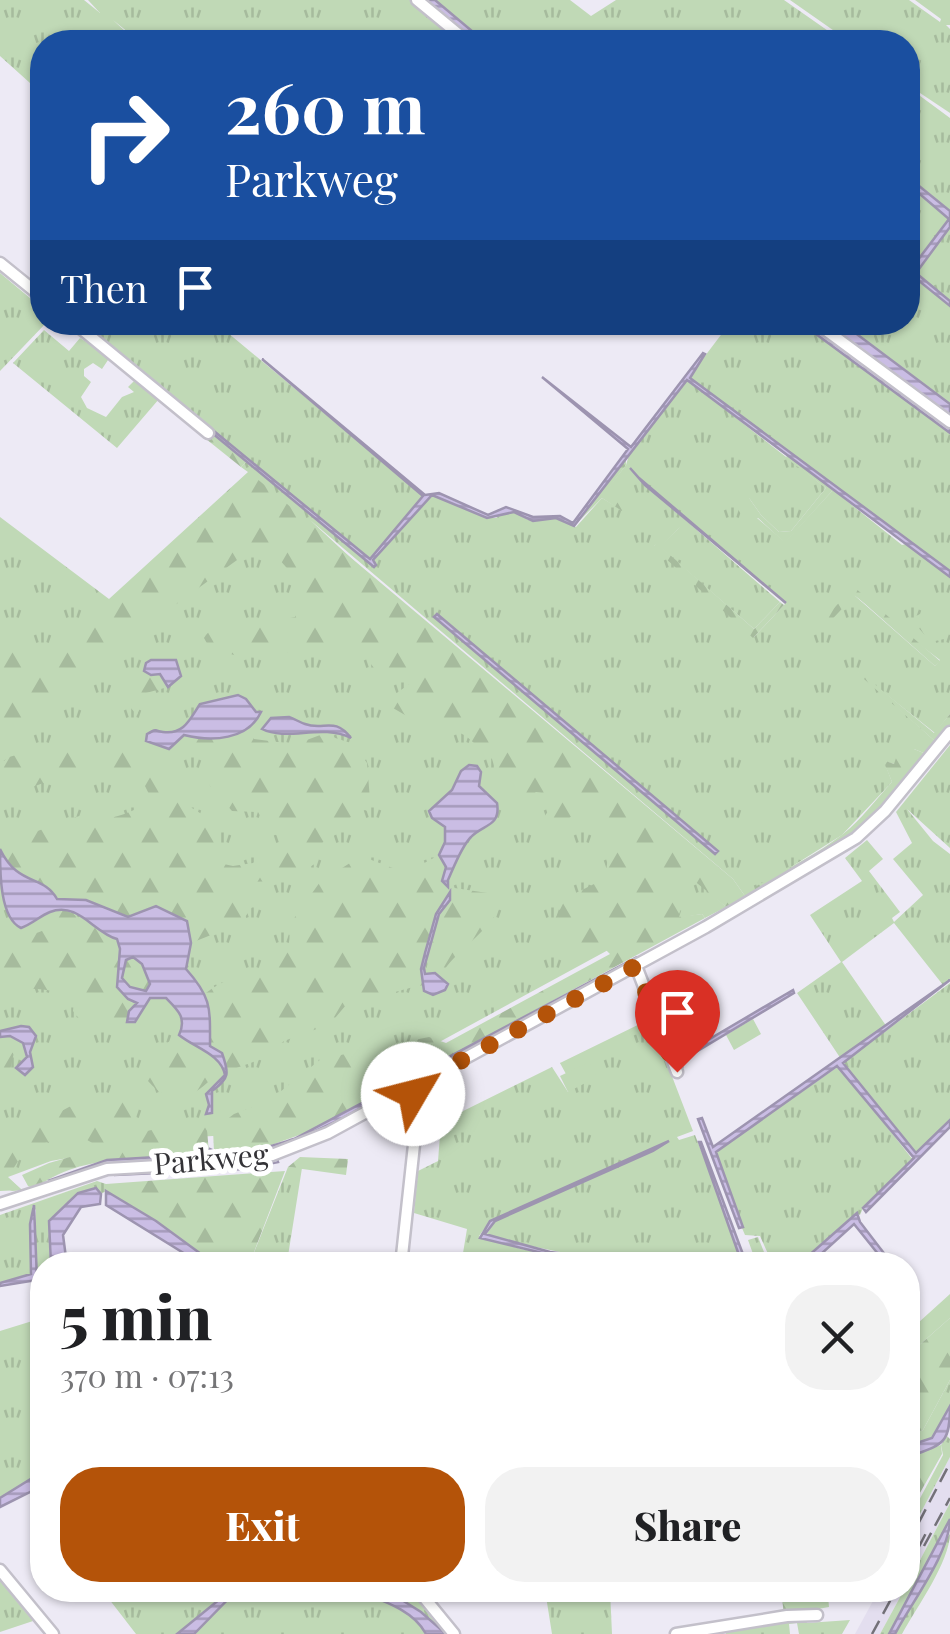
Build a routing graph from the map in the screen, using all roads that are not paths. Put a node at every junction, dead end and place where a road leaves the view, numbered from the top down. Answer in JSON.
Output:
{"nodes":[{"id":1,"x":417,"y":0,"type":"edge"},
{"id":2,"x":453,"y":30,"type":"edge"},
{"id":3,"x":0,"y":263,"type":"edge"},
{"id":4,"x":30,"y":287,"type":"edge"},
{"id":5,"x":90,"y":335,"type":"edge"},
{"id":6,"x":833,"y":335,"type":"edge"},
{"id":7,"x":950,"y":422,"type":"edge"},
{"id":8,"x":208,"y":433,"type":"dead end"},
{"id":9,"x":950,"y":732,"type":"edge"},
{"id":10,"x":636,"y":966,"type":"junction"},
{"id":11,"x":677,"y":1072,"type":"dead end"},
{"id":12,"x":410,"y":1088,"type":"junction"},
{"id":13,"x":0,"y":1204,"type":"edge"},
{"id":14,"x":401,"y":1252,"type":"edge"},
{"id":15,"x":0,"y":1570,"type":"edge"},
{"id":16,"x":428,"y":1602,"type":"edge"},
{"id":17,"x":818,"y":1615,"type":"dead end"},
{"id":18,"x":53,"y":1634,"type":"edge"},
{"id":19,"x":454,"y":1634,"type":"edge"},
{"id":20,"x":676,"y":1634,"type":"edge"}],
"edges":[{"from":1,"to":2,"type":"street"},
{"from":3,"to":4,"type":"street"},
{"from":5,"to":8,"type":"street"},
{"from":6,"to":7,"type":"street"},
{"from":9,"to":10,"type":"street","name":"Parkweg"},
{"from":10,"to":11,"type":"street"},
{"from":10,"to":12,"type":"street","name":"Parkweg"},
{"from":12,"to":13,"type":"street","name":"Parkweg"},
{"from":12,"to":14,"type":"street"},
{"from":15,"to":18,"type":"street"},
{"from":16,"to":19,"type":"street"},
{"from":17,"to":20,"type":"street"}]}
